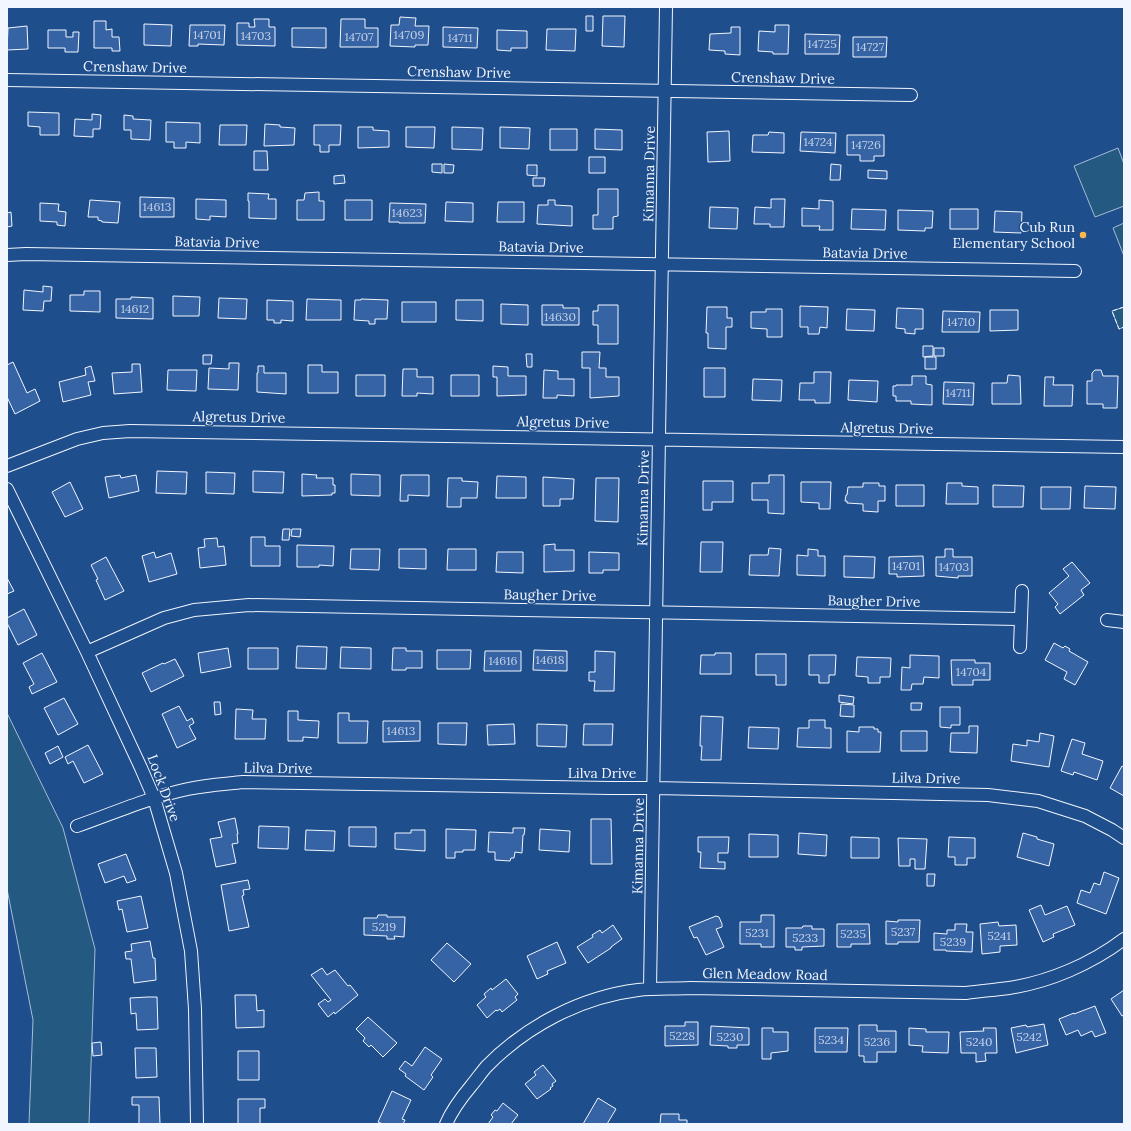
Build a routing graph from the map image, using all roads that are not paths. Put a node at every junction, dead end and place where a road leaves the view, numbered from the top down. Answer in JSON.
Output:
{"nodes":[{"id":1,"x":666,"y":7,"type":"edge"},
{"id":2,"x":7,"y":80,"type":"edge"},
{"id":3,"x":665,"y":91,"type":"junction"},
{"id":4,"x":911,"y":95,"type":"dead end"},
{"id":5,"x":7,"y":255,"type":"edge"},
{"id":6,"x":662,"y":264,"type":"junction"},
{"id":7,"x":1075,"y":271,"type":"dead end"},
{"id":8,"x":659,"y":438,"type":"junction"},
{"id":9,"x":1124,"y":447,"type":"edge"},
{"id":10,"x":7,"y":466,"type":"edge"},
{"id":11,"x":7,"y":489,"type":"edge"},
{"id":12,"x":1022,"y":591,"type":"dead end"},
{"id":13,"x":656,"y":612,"type":"junction"},
{"id":14,"x":1021,"y":618,"type":"junction"},
{"id":15,"x":1107,"y":620,"type":"dead end"},
{"id":16,"x":1124,"y":622,"type":"edge"},
{"id":17,"x":1020,"y":647,"type":"dead end"},
{"id":18,"x":87,"y":652,"type":"junction"},
{"id":19,"x":654,"y":788,"type":"junction"},
{"id":20,"x":154,"y":798,"type":"junction"},
{"id":21,"x":77,"y":826,"type":"dead end"},
{"id":22,"x":1124,"y":838,"type":"edge"},
{"id":23,"x":1124,"y":939,"type":"edge"},
{"id":24,"x":650,"y":989,"type":"junction"},
{"id":25,"x":197,"y":1124,"type":"edge"},
{"id":26,"x":446,"y":1124,"type":"edge"}],
"edges":[{"from":1,"to":3,"type":"street","name":"Kimanna Drive"},
{"from":2,"to":3,"type":"street","name":"Crenshaw Drive"},
{"from":3,"to":4,"type":"street","name":"Crenshaw Drive"},
{"from":3,"to":6,"type":"street","name":"Kimanna Drive"},
{"from":5,"to":6,"type":"street","name":"Batavia Drive"},
{"from":6,"to":7,"type":"street","name":"Batavia Drive"},
{"from":6,"to":8,"type":"street","name":"Kimanna Drive"},
{"from":8,"to":9,"type":"street","name":"Algretus Drive"},
{"from":8,"to":10,"type":"street","name":"Algretus Drive"},
{"from":8,"to":13,"type":"street","name":"Kimanna Drive"},
{"from":11,"to":18,"type":"street","name":"Lock Drive"},
{"from":12,"to":14,"type":"street"},
{"from":13,"to":14,"type":"street","name":"Baugher Drive"},
{"from":13,"to":18,"type":"street","name":"Baugher Drive"},
{"from":13,"to":19,"type":"street","name":"Kimanna Drive"},
{"from":14,"to":17,"type":"street"},
{"from":15,"to":16,"type":"street"},
{"from":18,"to":20,"type":"street","name":"Lock Drive"},
{"from":19,"to":20,"type":"street","name":"Lilva Drive"},
{"from":19,"to":22,"type":"street","name":"Lilva Drive"},
{"from":19,"to":24,"type":"street","name":"Kimanna Drive"},
{"from":20,"to":21,"type":"street","name":"Lilva Drive"},
{"from":20,"to":25,"type":"street","name":"Lock Drive"},
{"from":23,"to":24,"type":"street","name":"Glen Meadow Road"},
{"from":24,"to":26,"type":"street","name":"Glen Meadow Road"}]}
